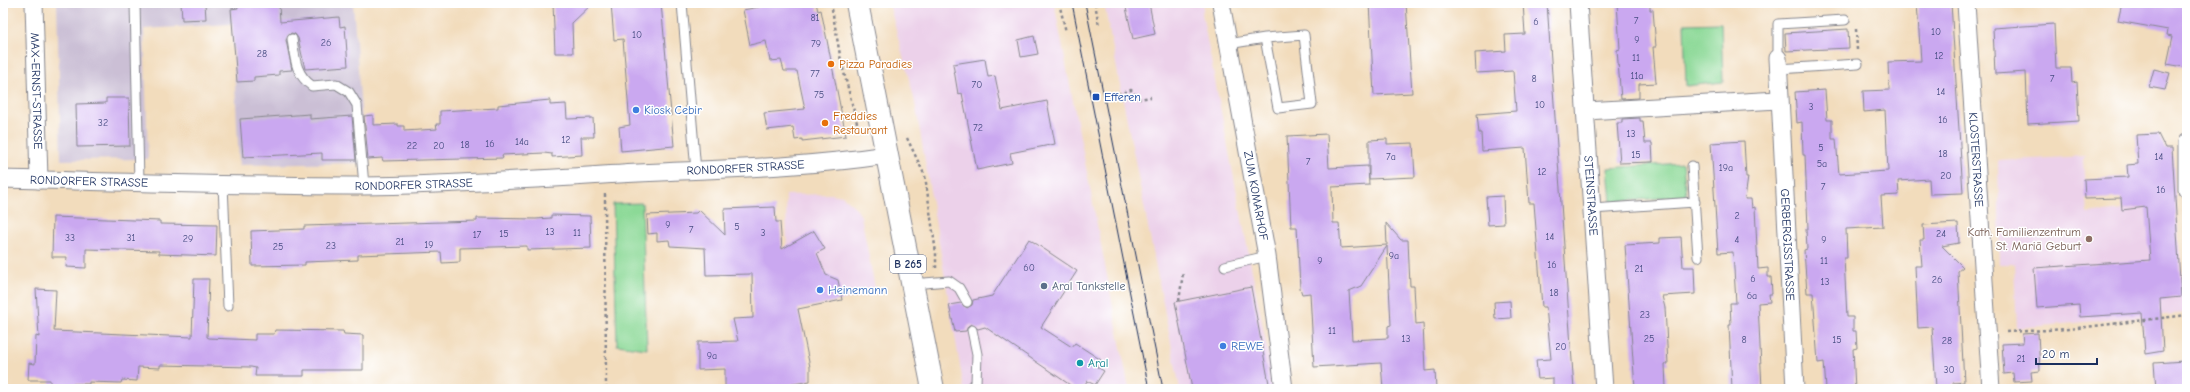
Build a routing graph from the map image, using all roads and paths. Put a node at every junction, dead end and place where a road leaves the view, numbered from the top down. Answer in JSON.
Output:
{"nodes":[{"id":1,"x":34,"y":3,"type":"edge"},
{"id":2,"x":135,"y":3,"type":"edge"},
{"id":3,"x":682,"y":3,"type":"edge"},
{"id":4,"x":831,"y":3,"type":"edge"},
{"id":5,"x":857,"y":3,"type":"edge"},
{"id":6,"x":1059,"y":3,"type":"edge"},
{"id":7,"x":1095,"y":3,"type":"edge"},
{"id":8,"x":1221,"y":3,"type":"edge"},
{"id":9,"x":1578,"y":3,"type":"edge"},
{"id":10,"x":1966,"y":3,"type":"edge"},
{"id":11,"x":1845,"y":20,"type":"dead end"},
{"id":12,"x":1099,"y":26,"type":"dead end"},
{"id":13,"x":1855,"y":26,"type":"dead end"},
{"id":14,"x":1066,"y":32,"type":"dead end"},
{"id":15,"x":1265,"y":38,"type":"junction"},
{"id":16,"x":292,"y":39,"type":"dead end"},
{"id":17,"x":1228,"y":44,"type":"junction"},
{"id":18,"x":1778,"y":63,"type":"junction"},
{"id":19,"x":1858,"y":64,"type":"joint"},
{"id":20,"x":1118,"y":94,"type":"dead end"},
{"id":21,"x":1151,"y":97,"type":"dead end"},
{"id":22,"x":1778,"y":100,"type":"junction"},
{"id":23,"x":1586,"y":111,"type":"junction"},
{"id":24,"x":904,"y":132,"type":"dead end"},
{"id":25,"x":2187,"y":142,"type":"edge"},
{"id":26,"x":877,"y":157,"type":"junction"},
{"id":27,"x":1692,"y":166,"type":"dead end"},
{"id":28,"x":696,"y":171,"type":"junction"},
{"id":29,"x":604,"y":175,"type":"junction"},
{"id":30,"x":3,"y":179,"type":"edge"},
{"id":31,"x":38,"y":180,"type":"junction"},
{"id":32,"x":139,"y":182,"type":"junction"},
{"id":33,"x":223,"y":184,"type":"junction"},
{"id":34,"x":364,"y":186,"type":"junction"},
{"id":35,"x":2187,"y":190,"type":"edge"},
{"id":36,"x":1695,"y":202,"type":"junction"},
{"id":37,"x":1592,"y":209,"type":"junction"},
{"id":38,"x":1267,"y":256,"type":"junction"},
{"id":39,"x":1698,"y":257,"type":"dead end"},
{"id":40,"x":1225,"y":266,"type":"dead end"},
{"id":41,"x":1183,"y":273,"type":"dead end"},
{"id":42,"x":936,"y":282,"type":"junction"},
{"id":43,"x":912,"y":284,"type":"junction"},
{"id":44,"x":967,"y":302,"type":"dead end"},
{"id":45,"x":1179,"y":302,"type":"dead end"},
{"id":46,"x":228,"y":306,"type":"dead end"},
{"id":47,"x":2187,"y":315,"type":"edge"},
{"id":48,"x":972,"y":330,"type":"dead end"},
{"id":49,"x":1988,"y":333,"type":"junction"},
{"id":50,"x":606,"y":389,"type":"edge"},
{"id":51,"x":933,"y":389,"type":"edge"},
{"id":52,"x":968,"y":389,"type":"edge"},
{"id":53,"x":1284,"y":389,"type":"edge"},
{"id":54,"x":1604,"y":389,"type":"edge"},
{"id":55,"x":1795,"y":389,"type":"edge"},
{"id":56,"x":1991,"y":389,"type":"edge"}],
"edges":[{"from":1,"to":31,"type":"street","name":"MAX-ERNST-STRASSE"},
{"from":2,"to":32,"type":"lane"},
{"from":3,"to":28,"type":"lane"},
{"from":4,"to":26,"type":"path"},
{"from":5,"to":26,"type":"main road","number":"B 265"},
{"from":6,"to":14,"type":"path"},
{"from":7,"to":12,"type":"path"},
{"from":8,"to":17,"type":"street","name":"ZUM KOMARHOF"},
{"from":9,"to":23,"type":"street","name":"STEINSTRASSE"},
{"from":10,"to":49,"type":"street","name":"KLOSTERSTRASSE"},
{"from":11,"to":18,"type":"lane"},
{"from":13,"to":19,"type":"path"},
{"from":15,"to":15,"type":"lane"},
{"from":15,"to":17,"type":"lane"},
{"from":16,"to":34,"type":"lane"},
{"from":17,"to":38,"type":"street","name":"ZUM KOMARHOF"},
{"from":18,"to":19,"type":"lane"},
{"from":18,"to":22,"type":"street","name":"GERBERGISSTRASSE"},
{"from":20,"to":21,"type":"path"},
{"from":22,"to":23,"type":"street"},
{"from":22,"to":55,"type":"street","name":"GERBERGISSTRASSE"},
{"from":23,"to":37,"type":"street","name":"STEINSTRASSE"},
{"from":24,"to":42,"type":"path"},
{"from":25,"to":35,"type":"street"},
{"from":26,"to":28,"type":"street","name":"RONDORFER STRASSE"},
{"from":26,"to":43,"type":"main road","number":"B 265"},
{"from":27,"to":36,"type":"lane"},
{"from":28,"to":29,"type":"street","name":"RONDORFER STRASSE"},
{"from":29,"to":34,"type":"street","name":"RONDORFER STRASSE"},
{"from":29,"to":50,"type":"path"},
{"from":30,"to":31,"type":"street","name":"RONDORFER STRASSE"},
{"from":31,"to":32,"type":"street","name":"RONDORFER STRASSE"},
{"from":32,"to":33,"type":"street","name":"RONDORFER STRASSE"},
{"from":33,"to":34,"type":"street","name":"RONDORFER STRASSE"},
{"from":33,"to":46,"type":"lane"},
{"from":36,"to":37,"type":"lane"},
{"from":36,"to":39,"type":"lane"},
{"from":37,"to":54,"type":"street","name":"STEINSTRASSE"},
{"from":38,"to":40,"type":"lane"},
{"from":38,"to":53,"type":"street","name":"ZUM KOMARHOF"},
{"from":41,"to":45,"type":"path"},
{"from":42,"to":43,"type":"lane"},
{"from":42,"to":44,"type":"lane"},
{"from":43,"to":51,"type":"main road","number":"B 265"},
{"from":47,"to":49,"type":"path"},
{"from":48,"to":52,"type":"lane"},
{"from":49,"to":56,"type":"street","name":"KLOSTERSTRASSE"}]}
